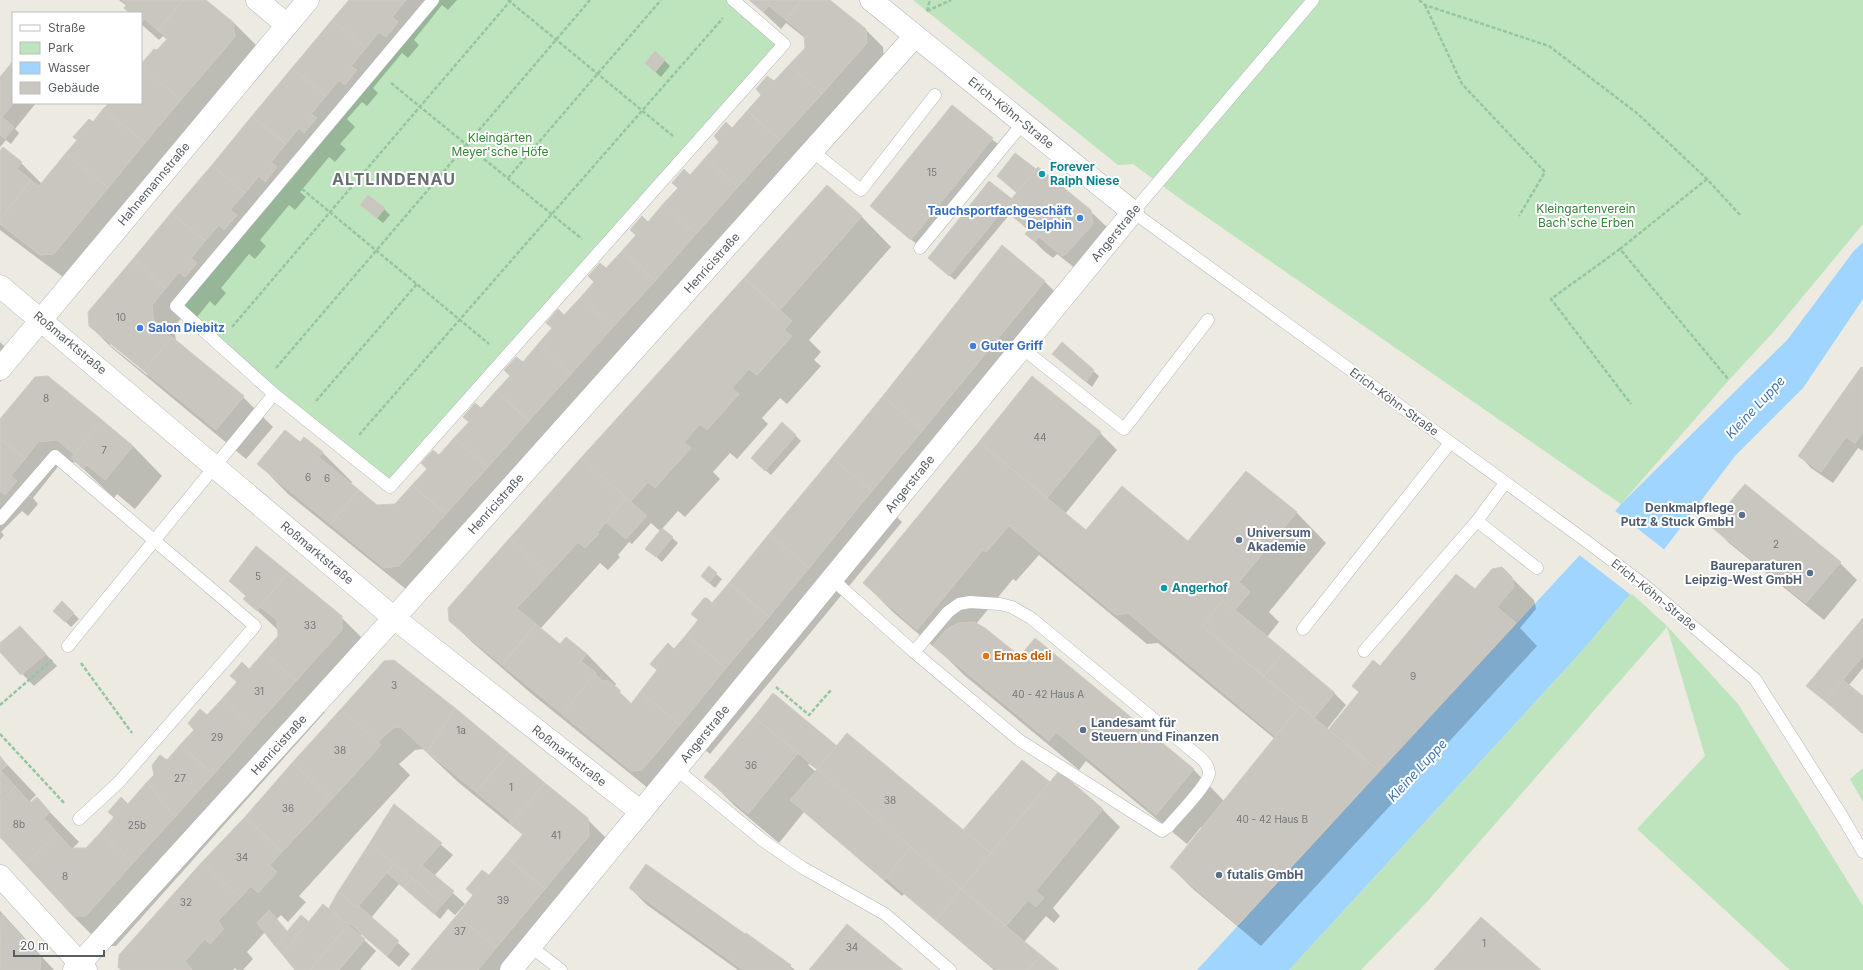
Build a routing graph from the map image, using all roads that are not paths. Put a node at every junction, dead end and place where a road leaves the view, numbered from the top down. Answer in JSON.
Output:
{"nodes":[{"id":1,"x":257,"y":0,"type":"edge"},
{"id":2,"x":308,"y":0,"type":"edge"},
{"id":3,"x":433,"y":0,"type":"edge"},
{"id":4,"x":871,"y":0,"type":"edge"},
{"id":5,"x":1313,"y":0,"type":"edge"},
{"id":6,"x":734,"y":1,"type":"edge"},
{"id":7,"x":287,"y":25,"type":"junction"},
{"id":8,"x":915,"y":36,"type":"junction"},
{"id":9,"x":935,"y":95,"type":"dead end"},
{"id":10,"x":1023,"y":123,"type":"junction"},
{"id":11,"x":812,"y":151,"type":"junction"},
{"id":12,"x":1133,"y":212,"type":"junction"},
{"id":13,"x":920,"y":248,"type":"dead end"},
{"id":14,"x":0,"y":286,"type":"edge"},
{"id":15,"x":41,"y":319,"type":"junction"},
{"id":16,"x":1208,"y":320,"type":"dead end"},
{"id":17,"x":1022,"y":348,"type":"junction"},
{"id":18,"x":0,"y":369,"type":"edge"},
{"id":19,"x":274,"y":394,"type":"junction"},
{"id":20,"x":1450,"y":443,"type":"junction"},
{"id":21,"x":215,"y":467,"type":"junction"},
{"id":22,"x":1505,"y":483,"type":"junction"},
{"id":23,"x":0,"y":519,"type":"edge"},
{"id":24,"x":1477,"y":521,"type":"junction"},
{"id":25,"x":155,"y":541,"type":"junction"},
{"id":26,"x":1537,"y":568,"type":"dead end"},
{"id":27,"x":832,"y":579,"type":"junction"},
{"id":28,"x":394,"y":618,"type":"junction"},
{"id":29,"x":1303,"y":629,"type":"dead end"},
{"id":30,"x":68,"y":646,"type":"road end"},
{"id":31,"x":914,"y":652,"type":"junction"},
{"id":32,"x":1364,"y":652,"type":"dead end"},
{"id":33,"x":676,"y":769,"type":"junction"},
{"id":34,"x":641,"y":812,"type":"junction"},
{"id":35,"x":78,"y":819,"type":"road end"},
{"id":36,"x":1863,"y":852,"type":"edge"},
{"id":37,"x":0,"y":876,"type":"edge"},
{"id":38,"x":530,"y":946,"type":"junction"},
{"id":39,"x":80,"y":968,"type":"edge"},
{"id":40,"x":511,"y":970,"type":"edge"},
{"id":41,"x":561,"y":970,"type":"edge"},
{"id":42,"x":950,"y":970,"type":"edge"}],
"edges":[{"from":1,"to":7,"type":"street"},
{"from":2,"to":7,"type":"street","name":"Hahnemannstraße"},
{"from":3,"to":19,"type":"lane"},
{"from":4,"to":8,"type":"street","name":"Erich-Köhn-Straße"},
{"from":5,"to":12,"type":"lane","name":"Angerstraße"},
{"from":6,"to":19,"type":"lane"},
{"from":7,"to":15,"type":"street","name":"Hahnemannstraße"},
{"from":8,"to":10,"type":"street","name":"Erich-Köhn-Straße"},
{"from":8,"to":11,"type":"street","name":"Henricistraße"},
{"from":9,"to":11,"type":"lane"},
{"from":10,"to":12,"type":"street","name":"Erich-Köhn-Straße"},
{"from":10,"to":13,"type":"lane"},
{"from":11,"to":28,"type":"street","name":"Henricistraße"},
{"from":12,"to":17,"type":"street","name":"Angerstraße"},
{"from":12,"to":20,"type":"lane","name":"Erich-Köhn-Straße"},
{"from":14,"to":15,"type":"street","name":"Roßmarktstraße"},
{"from":15,"to":18,"type":"street","name":"Hahnemannstraße"},
{"from":15,"to":21,"type":"street","name":"Roßmarktstraße"},
{"from":16,"to":17,"type":"lane"},
{"from":17,"to":27,"type":"street","name":"Angerstraße"},
{"from":19,"to":21,"type":"lane"},
{"from":20,"to":22,"type":"lane","name":"Erich-Köhn-Straße"},
{"from":20,"to":29,"type":"lane"},
{"from":21,"to":25,"type":"lane"},
{"from":21,"to":28,"type":"street","name":"Roßmarktstraße"},
{"from":22,"to":24,"type":"lane"},
{"from":22,"to":36,"type":"lane","name":"Erich-Köhn-Straße"},
{"from":23,"to":25,"type":"lane"},
{"from":24,"to":26,"type":"lane"},
{"from":24,"to":32,"type":"lane"},
{"from":25,"to":30,"type":"lane"},
{"from":25,"to":35,"type":"lane"},
{"from":27,"to":31,"type":"lane"},
{"from":27,"to":33,"type":"street","name":"Angerstraße"},
{"from":28,"to":34,"type":"street","name":"Roßmarktstraße"},
{"from":28,"to":39,"type":"street","name":"Henricistraße"},
{"from":31,"to":31,"type":"lane"},
{"from":33,"to":34,"type":"street","name":"Angerstraße"},
{"from":33,"to":42,"type":"lane"},
{"from":34,"to":38,"type":"street","name":"Angerstraße"},
{"from":37,"to":39,"type":"street"},
{"from":38,"to":40,"type":"street","name":"Angerstraße"},
{"from":38,"to":41,"type":"lane"}]}
